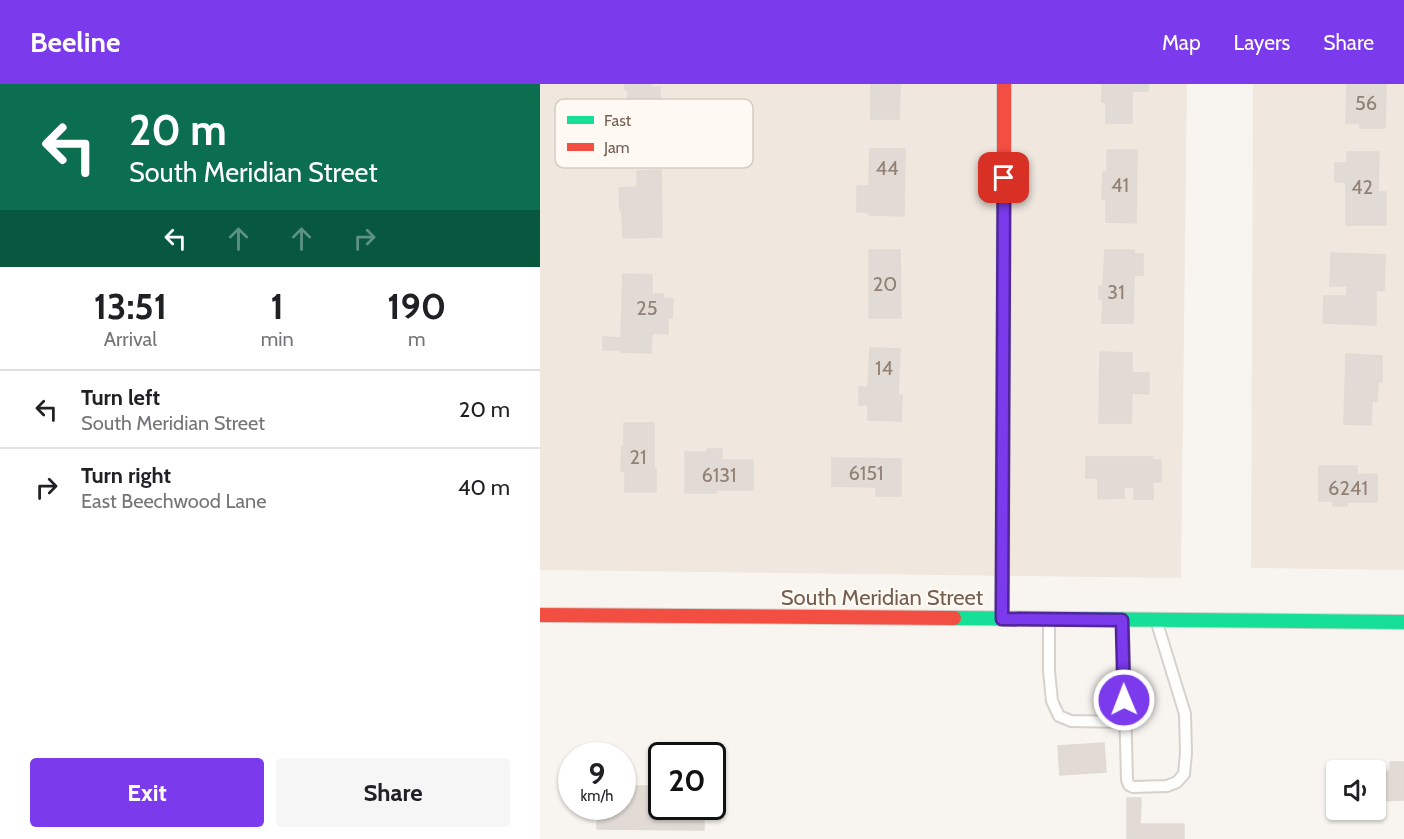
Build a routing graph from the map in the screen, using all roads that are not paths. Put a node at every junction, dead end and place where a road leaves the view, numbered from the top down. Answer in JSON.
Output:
{"nodes":[{"id":1,"x":1004,"y":84,"type":"edge"},
{"id":2,"x":540,"y":615,"type":"edge"},
{"id":3,"x":1002,"y":619,"type":"junction"},
{"id":4,"x":1049,"y":619,"type":"junction"},
{"id":5,"x":1122,"y":620,"type":"junction"},
{"id":6,"x":1156,"y":620,"type":"junction"},
{"id":7,"x":1404,"y":622,"type":"edge"},
{"id":8,"x":1125,"y":722,"type":"junction"}],
"edges":[{"from":1,"to":3,"type":"main road"},
{"from":2,"to":3,"type":"main road","name":"South Meridian Street"},
{"from":3,"to":4,"type":"main road","name":"South Meridian Street"},
{"from":4,"to":5,"type":"main road","name":"South Meridian Street"},
{"from":4,"to":8,"type":"lane"},
{"from":5,"to":6,"type":"main road","name":"South Meridian Street"},
{"from":5,"to":8,"type":"lane"},
{"from":6,"to":7,"type":"main road","name":"South Meridian Street"},
{"from":6,"to":8,"type":"lane"}]}
